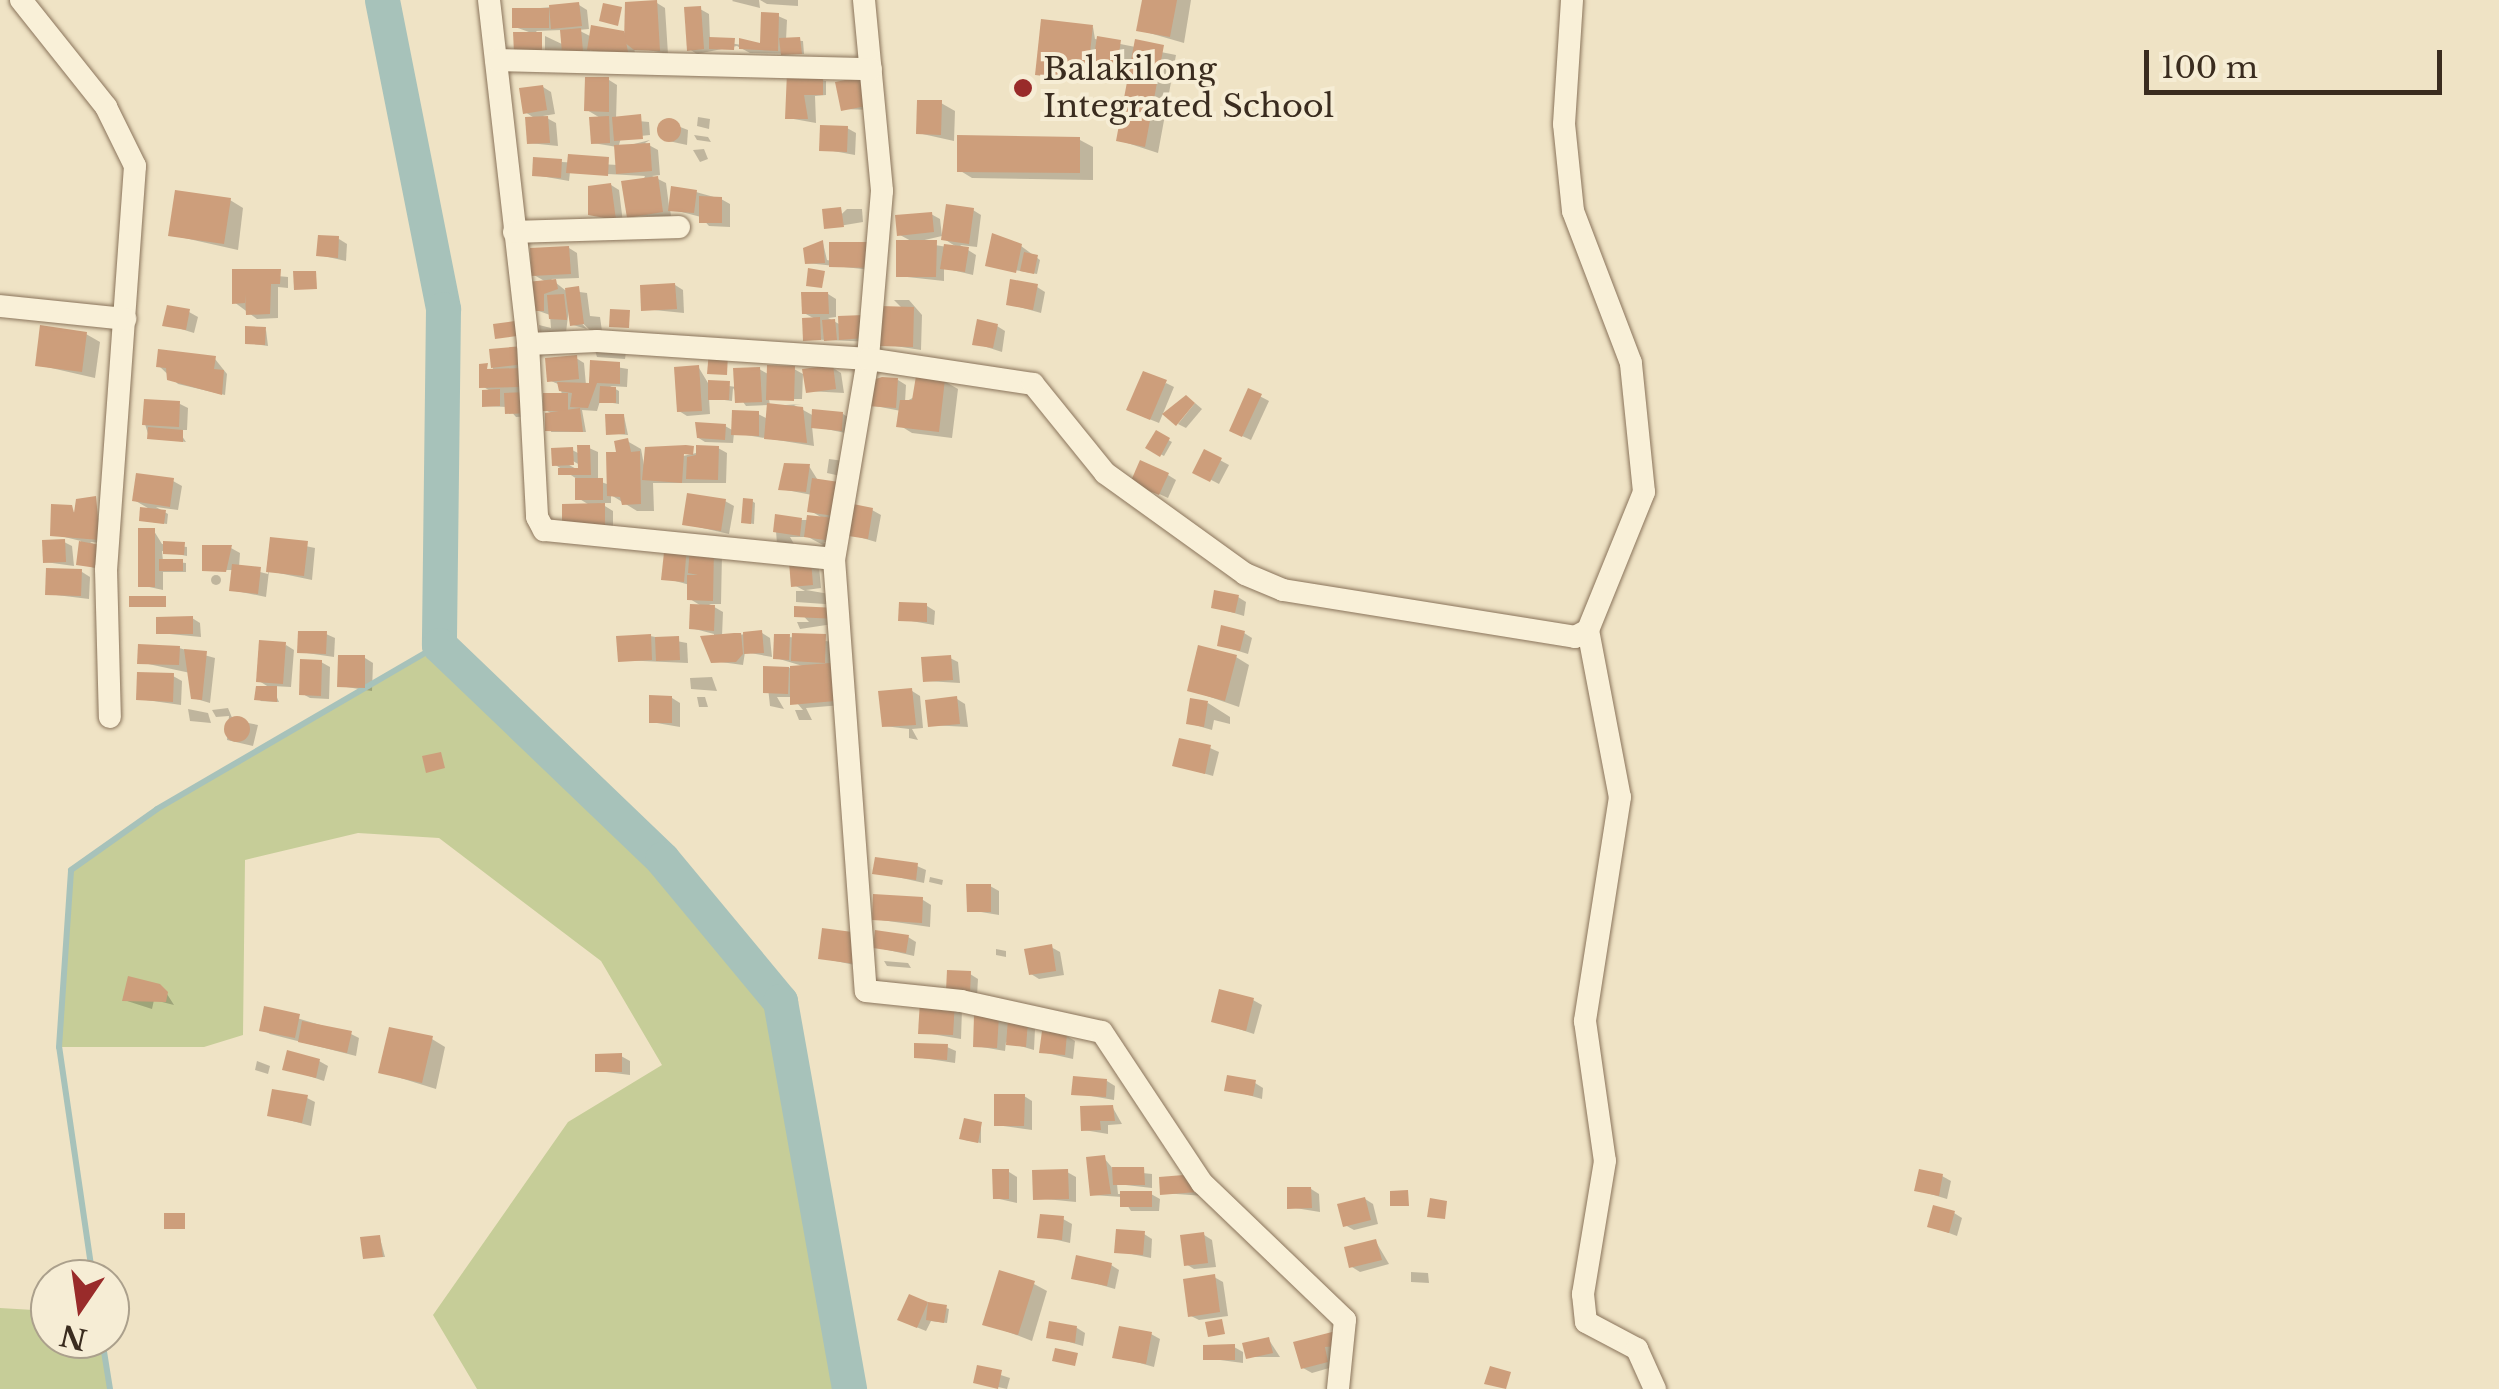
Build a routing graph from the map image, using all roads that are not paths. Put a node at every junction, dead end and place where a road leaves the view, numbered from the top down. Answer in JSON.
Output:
{"nodes":[{"id":1,"x":21,"y":0,"type":"edge"},
{"id":2,"x":489,"y":0,"type":"edge"},
{"id":3,"x":864,"y":0,"type":"edge"},
{"id":4,"x":1572,"y":0,"type":"edge"},
{"id":5,"x":496,"y":60,"type":"junction"},
{"id":6,"x":870,"y":69,"type":"junction"},
{"id":7,"x":679,"y":226,"type":"dead end"},
{"id":8,"x":514,"y":232,"type":"junction"},
{"id":9,"x":0,"y":306,"type":"edge"},
{"id":10,"x":124,"y":319,"type":"junction"},
{"id":11,"x":528,"y":344,"type":"junction"},
{"id":12,"x":868,"y":359,"type":"junction"},
{"id":13,"x":834,"y":559,"type":"junction"},
{"id":14,"x":1588,"y":630,"type":"junction"},
{"id":15,"x":110,"y":718,"type":"dead end"},
{"id":16,"x":1338,"y":1389,"type":"edge"},
{"id":17,"x":1655,"y":1389,"type":"edge"}],
"edges":[{"from":1,"to":10,"type":"street"},
{"from":2,"to":5,"type":"street"},
{"from":3,"to":6,"type":"street"},
{"from":4,"to":14,"type":"street"},
{"from":5,"to":6,"type":"street"},
{"from":5,"to":8,"type":"street"},
{"from":6,"to":12,"type":"street"},
{"from":7,"to":8,"type":"street"},
{"from":8,"to":11,"type":"street"},
{"from":9,"to":10,"type":"street"},
{"from":10,"to":15,"type":"street"},
{"from":11,"to":12,"type":"street"},
{"from":11,"to":13,"type":"street"},
{"from":12,"to":13,"type":"street"},
{"from":12,"to":14,"type":"street"},
{"from":13,"to":16,"type":"street"},
{"from":14,"to":17,"type":"street"}]}
